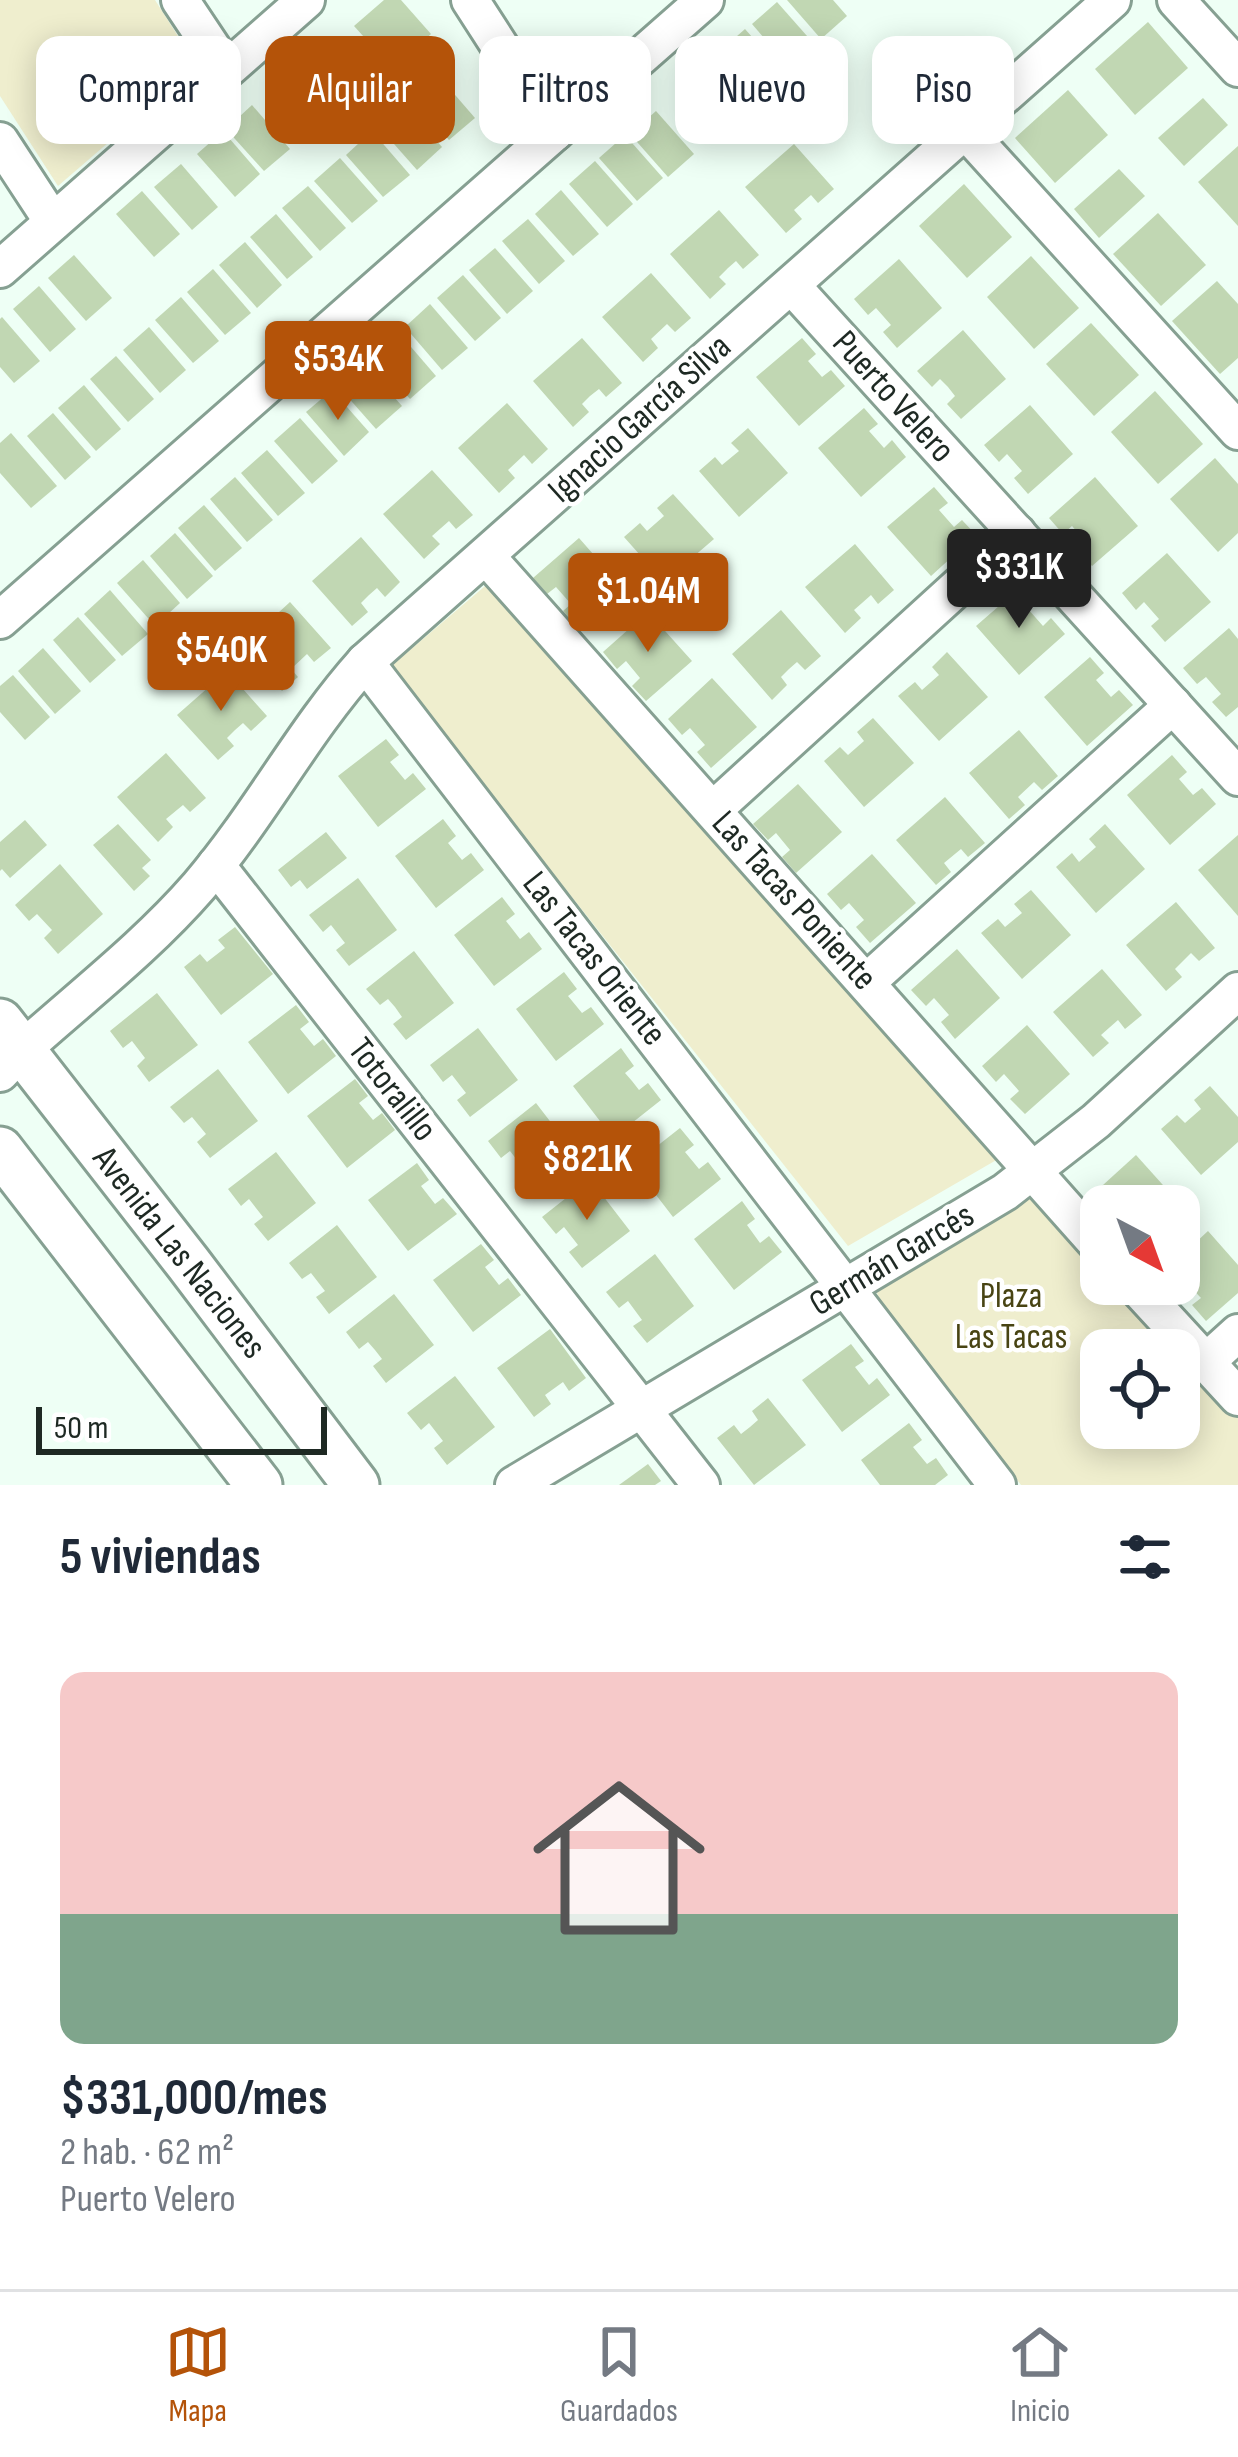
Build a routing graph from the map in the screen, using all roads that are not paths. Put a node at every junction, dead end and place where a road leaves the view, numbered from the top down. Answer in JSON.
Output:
{"nodes":[{"id":1,"x":180,"y":0,"type":"edge"},
{"id":2,"x":306,"y":0,"type":"edge"},
{"id":3,"x":470,"y":0,"type":"edge"},
{"id":4,"x":705,"y":0,"type":"edge"},
{"id":5,"x":1112,"y":0,"type":"edge"},
{"id":6,"x":1176,"y":0,"type":"edge"},
{"id":7,"x":204,"y":36,"type":"edge"},
{"id":8,"x":493,"y":36,"type":"edge"},
{"id":9,"x":651,"y":48,"type":"edge"},
{"id":10,"x":241,"y":56,"type":"edge"},
{"id":11,"x":1238,"y":68,"type":"edge"},
{"id":12,"x":1014,"y":85,"type":"edge"},
{"id":13,"x":0,"y":141,"type":"edge"},
{"id":14,"x":141,"y":144,"type":"edge"},
{"id":15,"x":541,"y":144,"type":"edge"},
{"id":16,"x":947,"y":144,"type":"edge"},
{"id":17,"x":978,"y":144,"type":"edge"},
{"id":18,"x":53,"y":222,"type":"junction"},
{"id":19,"x":0,"y":269,"type":"edge"},
{"id":20,"x":791,"y":285,"type":"junction"},
{"id":21,"x":1238,"y":431,"type":"edge"},
{"id":22,"x":1017,"y":533,"type":"junction"},
{"id":23,"x":485,"y":556,"type":"junction"},
{"id":24,"x":0,"y":620,"type":"edge"},
{"id":25,"x":365,"y":662,"type":"junction"},
{"id":26,"x":1173,"y":706,"type":"junction"},
{"id":27,"x":1238,"y":777,"type":"edge"},
{"id":28,"x":713,"y":810,"type":"junction"},
{"id":29,"x":216,"y":865,"type":"junction"},
{"id":30,"x":867,"y":982,"type":"junction"},
{"id":31,"x":1238,"y":991,"type":"edge"},
{"id":32,"x":7,"y":1048,"type":"edge"},
{"id":33,"x":0,"y":1150,"type":"edge"},
{"id":34,"x":1031,"y":1173,"type":"junction"},
{"id":35,"x":1080,"y":1226,"type":"edge"},
{"id":36,"x":846,"y":1289,"type":"junction"},
{"id":37,"x":1153,"y":1305,"type":"edge"},
{"id":38,"x":1238,"y":1333,"type":"edge"},
{"id":39,"x":1206,"y":1362,"type":"junction"},
{"id":40,"x":1238,"y":1397,"type":"edge"},
{"id":41,"x":642,"y":1410,"type":"junction"},
{"id":42,"x":259,"y":1485,"type":"edge"},
{"id":43,"x":356,"y":1485,"type":"edge"},
{"id":44,"x":514,"y":1485,"type":"edge"},
{"id":45,"x":701,"y":1485,"type":"edge"},
{"id":46,"x":997,"y":1485,"type":"edge"}],
"edges":[{"from":1,"to":7,"type":"street"},
{"from":2,"to":10,"type":"street"},
{"from":3,"to":8,"type":"street"},
{"from":4,"to":9,"type":"street"},
{"from":5,"to":12,"type":"street","name":"Ignacio García Silva"},
{"from":6,"to":11,"type":"street"},
{"from":13,"to":18,"type":"street"},
{"from":14,"to":18,"type":"street"},
{"from":15,"to":24,"type":"street"},
{"from":16,"to":20,"type":"street","name":"Ignacio García Silva"},
{"from":17,"to":21,"type":"street"},
{"from":18,"to":19,"type":"street"},
{"from":20,"to":22,"type":"street","name":"Puerto Velero"},
{"from":20,"to":23,"type":"street","name":"Ignacio García Silva"},
{"from":22,"to":26,"type":"street","name":"Puerto Velero"},
{"from":22,"to":28,"type":"street"},
{"from":23,"to":25,"type":"street","name":"Ignacio García Silva"},
{"from":23,"to":28,"type":"street","name":"Las Tacas Poniente"},
{"from":25,"to":29,"type":"street","name":"Ignacio García Silva"},
{"from":25,"to":36,"type":"street","name":"Las Tacas Oriente"},
{"from":26,"to":27,"type":"street","name":"Puerto Velero"},
{"from":26,"to":30,"type":"street"},
{"from":28,"to":30,"type":"street","name":"Las Tacas Poniente"},
{"from":29,"to":32,"type":"street","name":"Ignacio García Silva"},
{"from":29,"to":41,"type":"street","name":"Totoralillo"},
{"from":30,"to":34,"type":"street","name":"Las Tacas Poniente"},
{"from":31,"to":34,"type":"street","name":"Germán Garcés"},
{"from":32,"to":43,"type":"street","name":"Avenida Las Naciones"},
{"from":33,"to":42,"type":"street"},
{"from":34,"to":35,"type":"street","name":"Las Tacas Poniente"},
{"from":34,"to":36,"type":"street","name":"Germán Garcés"},
{"from":36,"to":41,"type":"street","name":"Germán Garcés"},
{"from":36,"to":46,"type":"street","name":"Las Tacas Oriente"},
{"from":37,"to":39,"type":"street"},
{"from":38,"to":39,"type":"street"},
{"from":39,"to":40,"type":"street"},
{"from":41,"to":44,"type":"street","name":"Germán Garcés"},
{"from":41,"to":45,"type":"street","name":"Totoralillo"}]}
